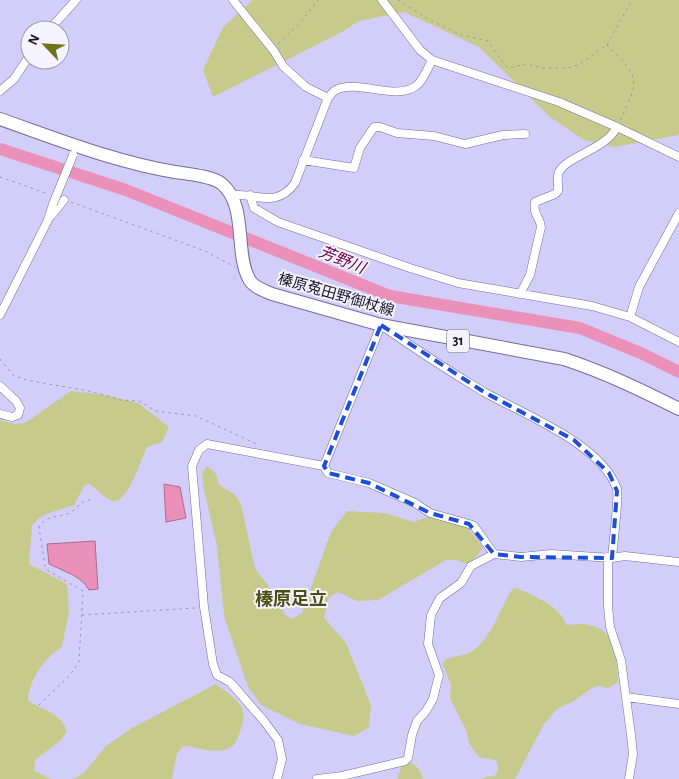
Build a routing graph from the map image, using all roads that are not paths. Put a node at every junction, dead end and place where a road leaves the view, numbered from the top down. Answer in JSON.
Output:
{"nodes":[{"id":1,"x":76,"y":0,"type":"edge"},
{"id":2,"x":234,"y":0,"type":"edge"},
{"id":3,"x":382,"y":0,"type":"edge"},
{"id":4,"x":58,"y":20,"type":"edge"},
{"id":5,"x":432,"y":60,"type":"junction"},
{"id":6,"x":20,"y":70,"type":"edge"},
{"id":7,"x":0,"y":91,"type":"edge"},
{"id":8,"x":328,"y":98,"type":"junction"},
{"id":9,"x":0,"y":120,"type":"edge"},
{"id":10,"x":617,"y":127,"type":"junction"},
{"id":11,"x":526,"y":134,"type":"dead end"},
{"id":12,"x":74,"y":150,"type":"junction"},
{"id":13,"x":679,"y":157,"type":"edge"},
{"id":14,"x":303,"y":160,"type":"junction"},
{"id":15,"x":250,"y":195,"type":"junction"},
{"id":16,"x":233,"y":199,"type":"junction"},
{"id":17,"x":64,"y":200,"type":"road end"},
{"id":18,"x":679,"y":213,"type":"edge"},
{"id":19,"x":48,"y":220,"type":"junction"},
{"id":20,"x":520,"y":294,"type":"junction"},
{"id":21,"x":0,"y":315,"type":"edge"},
{"id":22,"x":630,"y":316,"type":"junction"},
{"id":23,"x":381,"y":326,"type":"junction"},
{"id":24,"x":679,"y":342,"type":"edge"},
{"id":25,"x":0,"y":386,"type":"edge"},
{"id":26,"x":679,"y":409,"type":"edge"},
{"id":27,"x":0,"y":414,"type":"edge"},
{"id":28,"x":324,"y":466,"type":"junction"},
{"id":29,"x":494,"y":554,"type":"junction"},
{"id":30,"x":610,"y":558,"type":"junction"},
{"id":31,"x":679,"y":562,"type":"edge"},
{"id":32,"x":626,"y":697,"type":"junction"},
{"id":33,"x":679,"y":704,"type":"edge"},
{"id":34,"x":277,"y":779,"type":"edge"},
{"id":35,"x":317,"y":779,"type":"edge"},
{"id":36,"x":629,"y":779,"type":"edge"}],
"edges":[{"from":1,"to":4,"type":"street"},
{"from":2,"to":8,"type":"street"},
{"from":3,"to":5,"type":"street"},
{"from":5,"to":8,"type":"street"},
{"from":5,"to":10,"type":"street"},
{"from":6,"to":7,"type":"street"},
{"from":8,"to":14,"type":"street"},
{"from":9,"to":12,"type":"main road"},
{"from":10,"to":13,"type":"street"},
{"from":10,"to":20,"type":"street"},
{"from":11,"to":14,"type":"street"},
{"from":12,"to":16,"type":"main road"},
{"from":12,"to":19,"type":"street","bridge":true},
{"from":14,"to":15,"type":"street"},
{"from":15,"to":16,"type":"street"},
{"from":15,"to":20,"type":"street"},
{"from":16,"to":23,"type":"main road","name":"榛原菟田野御杖線","number":"31"},
{"from":17,"to":19,"type":"street"},
{"from":18,"to":22,"type":"street"},
{"from":19,"to":21,"type":"street"},
{"from":20,"to":22,"type":"street"},
{"from":22,"to":24,"type":"street"},
{"from":23,"to":26,"type":"main road","name":"榛原菟田野御杖線","number":"31"},
{"from":23,"to":28,"type":"street"},
{"from":23,"to":30,"type":"street"},
{"from":25,"to":27,"type":"street"},
{"from":28,"to":29,"type":"street"},
{"from":28,"to":34,"type":"street"},
{"from":29,"to":30,"type":"street"},
{"from":29,"to":35,"type":"street"},
{"from":30,"to":31,"type":"street"},
{"from":30,"to":32,"type":"street"},
{"from":32,"to":33,"type":"street"},
{"from":32,"to":36,"type":"street"}]}
